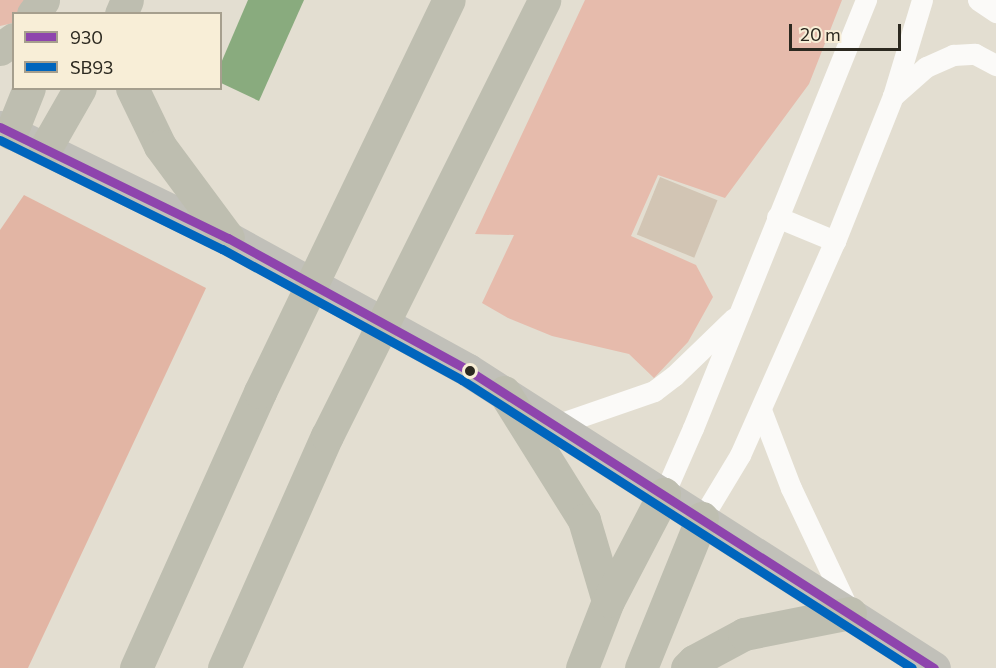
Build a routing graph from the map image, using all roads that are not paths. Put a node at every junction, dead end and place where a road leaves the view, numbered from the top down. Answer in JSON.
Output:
{"nodes":[{"id":1,"x":449,"y":0,"type":"edge"},
{"id":2,"x":544,"y":0,"type":"edge"},
{"id":3,"x":866,"y":0,"type":"edge"},
{"id":4,"x":922,"y":0,"type":"edge"},
{"id":5,"x":978,"y":0,"type":"edge"},
{"id":6,"x":996,"y":12,"type":"edge"},
{"id":7,"x":996,"y":65,"type":"edge"},
{"id":8,"x":28,"y":90,"type":"edge"},
{"id":9,"x":79,"y":90,"type":"edge"},
{"id":10,"x":133,"y":90,"type":"edge"},
{"id":11,"x":893,"y":96,"type":"junction"},
{"id":12,"x":5,"y":130,"type":"edge"},
{"id":13,"x":45,"y":148,"type":"junction"},
{"id":14,"x":777,"y":217,"type":"junction"},
{"id":15,"x":228,"y":238,"type":"junction"},
{"id":16,"x":836,"y":241,"type":"junction"},
{"id":17,"x":741,"y":311,"type":"junction"},
{"id":18,"x":504,"y":392,"type":"junction"},
{"id":19,"x":760,"y":410,"type":"junction"},
{"id":20,"x":556,"y":425,"type":"junction"},
{"id":21,"x":664,"y":494,"type":"junction"},
{"id":22,"x":702,"y":518,"type":"junction"},
{"id":23,"x":608,"y":601,"type":"junction"},
{"id":24,"x":850,"y":613,"type":"junction"},
{"id":25,"x":136,"y":668,"type":"edge"},
{"id":26,"x":224,"y":668,"type":"edge"},
{"id":27,"x":582,"y":668,"type":"edge"},
{"id":28,"x":641,"y":668,"type":"edge"},
{"id":29,"x":687,"y":668,"type":"edge"},
{"id":30,"x":934,"y":668,"type":"edge"}],
"edges":[{"from":1,"to":25,"type":"highway"},
{"from":2,"to":26,"type":"highway"},
{"from":3,"to":14,"type":"lane"},
{"from":4,"to":11,"type":"lane"},
{"from":5,"to":6,"type":"lane"},
{"from":7,"to":11,"type":"lane"},
{"from":8,"to":12,"type":"highway"},
{"from":9,"to":13,"type":"highway"},
{"from":10,"to":15,"type":"highway"},
{"from":11,"to":16,"type":"lane"},
{"from":12,"to":13,"type":"main road"},
{"from":13,"to":15,"type":"main road"},
{"from":14,"to":16,"type":"lane"},
{"from":14,"to":17,"type":"lane"},
{"from":15,"to":18,"type":"main road"},
{"from":16,"to":19,"type":"lane"},
{"from":17,"to":20,"type":"lane"},
{"from":17,"to":21,"type":"lane"},
{"from":18,"to":20,"type":"main road"},
{"from":18,"to":23,"type":"highway"},
{"from":19,"to":22,"type":"lane"},
{"from":19,"to":24,"type":"lane"},
{"from":20,"to":21,"type":"main road"},
{"from":21,"to":22,"type":"main road"},
{"from":21,"to":23,"type":"highway"},
{"from":22,"to":24,"type":"main road"},
{"from":22,"to":28,"type":"highway"},
{"from":23,"to":27,"type":"highway"},
{"from":24,"to":29,"type":"highway"},
{"from":24,"to":30,"type":"main road"}]}
